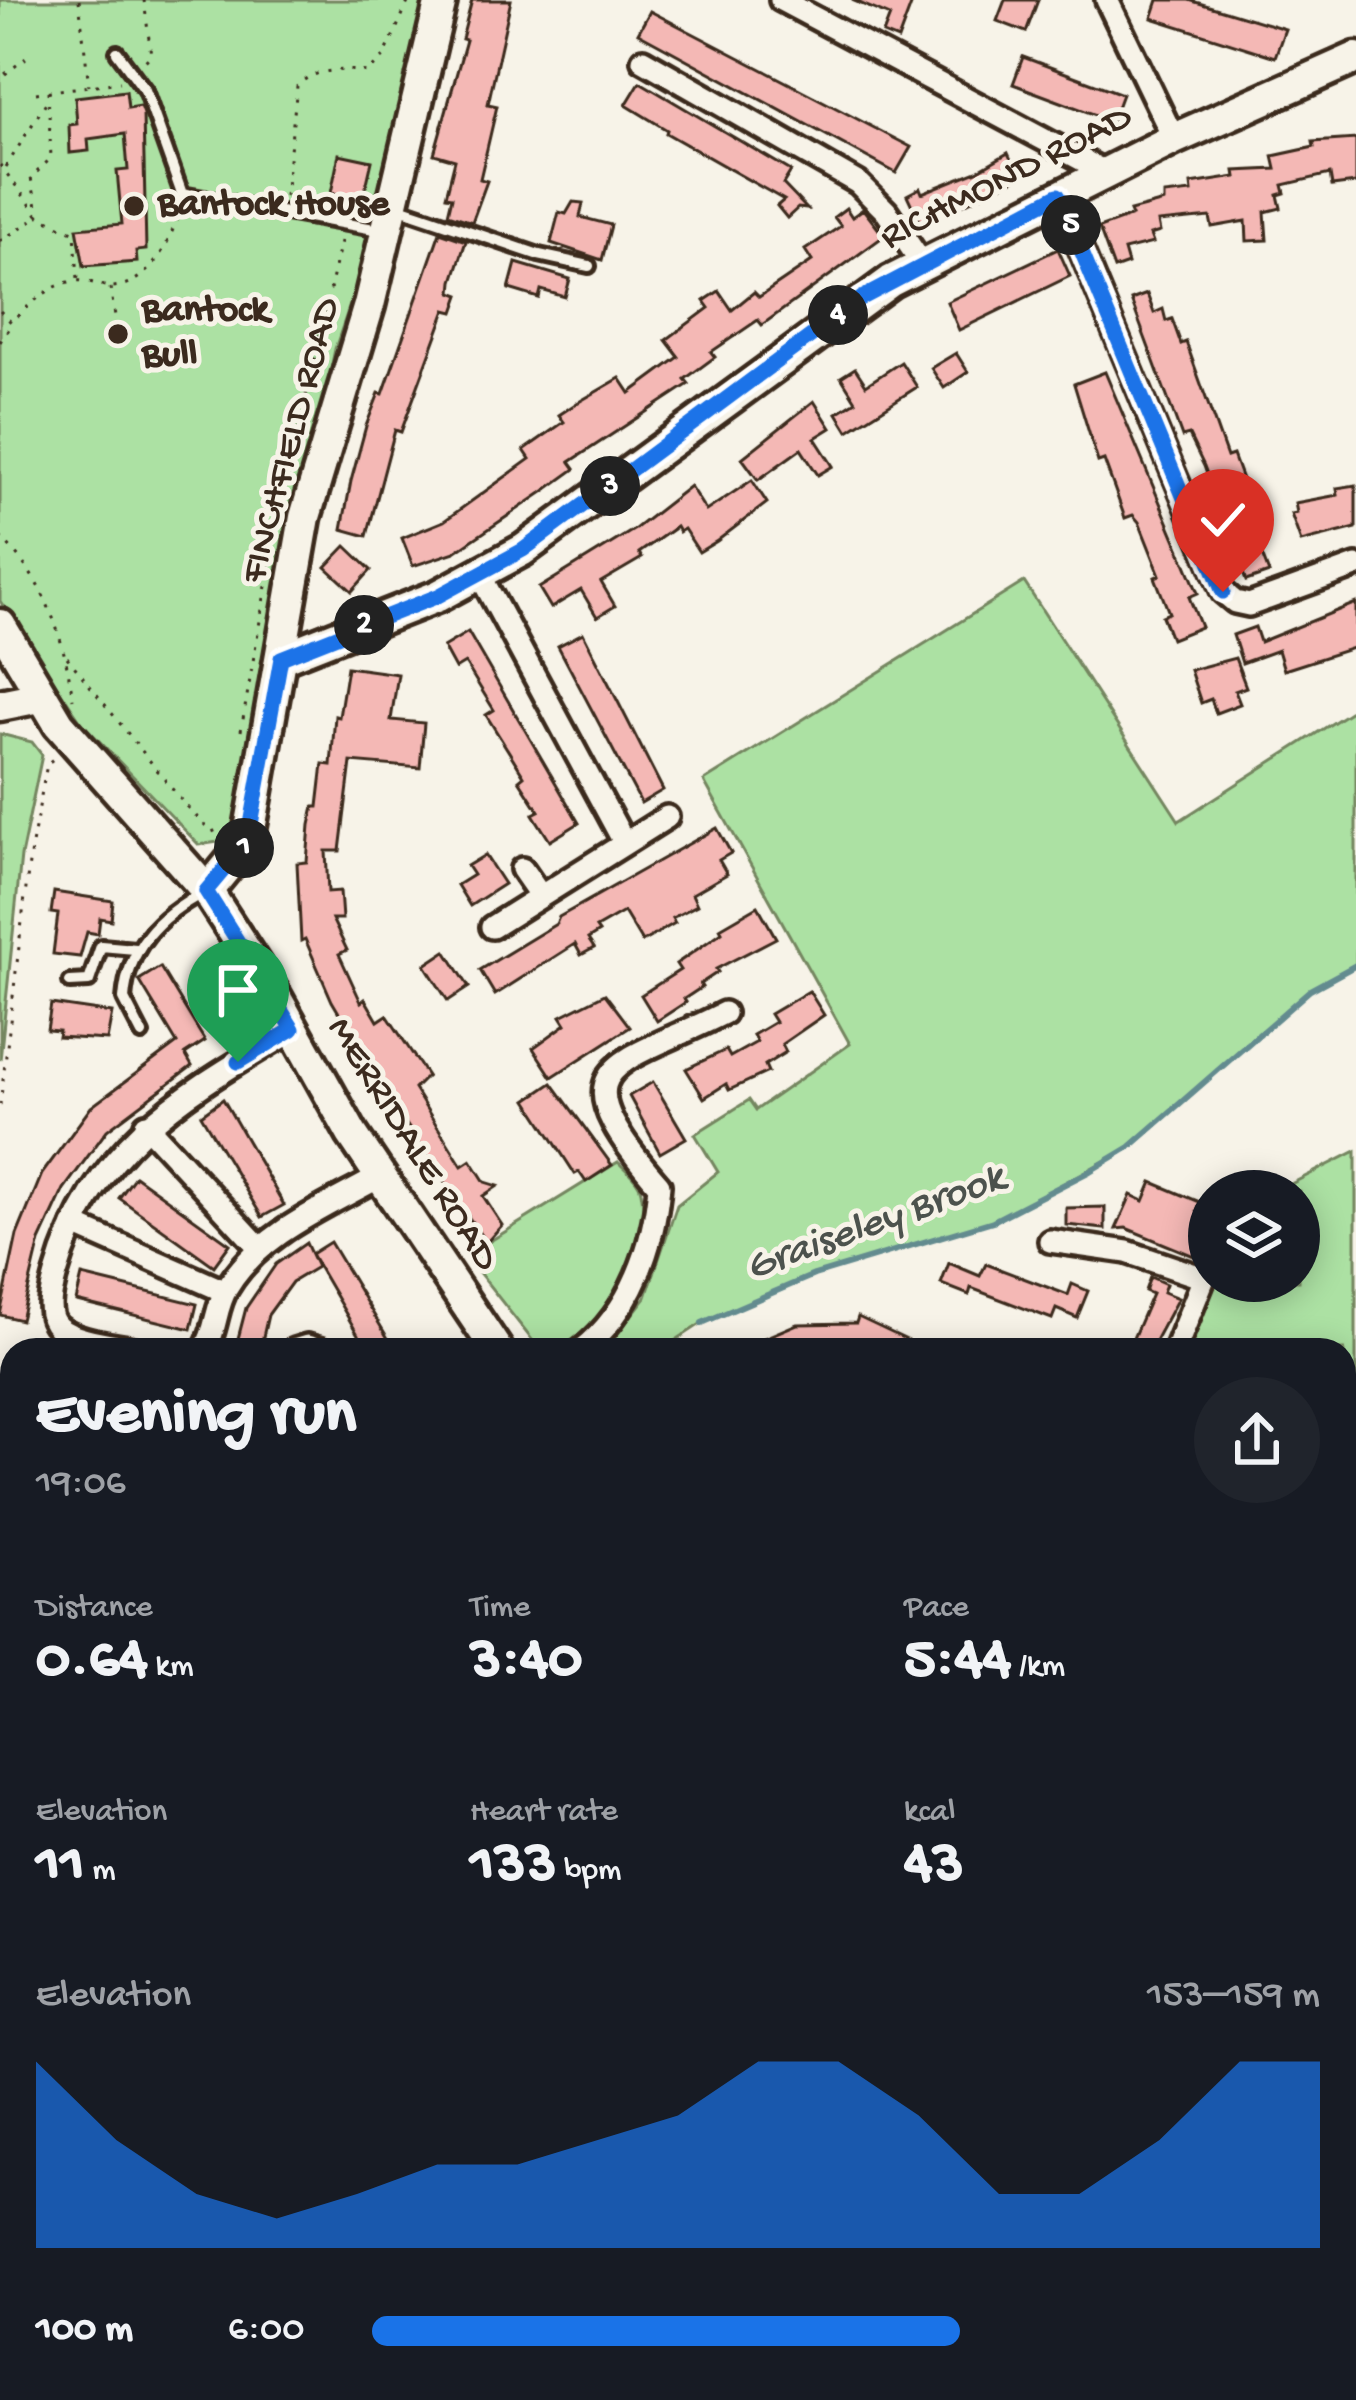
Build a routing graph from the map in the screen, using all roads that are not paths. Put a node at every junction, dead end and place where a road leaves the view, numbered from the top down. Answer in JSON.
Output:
{"nodes":[{"id":1,"x":442,"y":0,"type":"edge"},
{"id":2,"x":781,"y":0,"type":"edge"},
{"id":3,"x":1107,"y":0,"type":"edge"},
{"id":4,"x":117,"y":52,"type":"dead end"},
{"id":5,"x":1356,"y":58,"type":"edge"},
{"id":6,"x":643,"y":60,"type":"dead end"},
{"id":7,"x":1174,"y":139,"type":"junction"},
{"id":8,"x":1105,"y":172,"type":"junction"},
{"id":9,"x":1058,"y":195,"type":"junction"},
{"id":10,"x":391,"y":219,"type":"junction"},
{"id":11,"x":923,"y":265,"type":"junction"},
{"id":12,"x":589,"y":266,"type":"dead end"},
{"id":13,"x":1356,"y":566,"type":"edge"},
{"id":14,"x":480,"y":575,"type":"junction"},
{"id":15,"x":0,"y":625,"type":"edge"},
{"id":16,"x":281,"y":658,"type":"junction"},
{"id":17,"x":40,"y":697,"type":"junction"},
{"id":18,"x":0,"y":705,"type":"edge"},
{"id":19,"x":667,"y":817,"type":"dead end"},
{"id":20,"x":624,"y":842,"type":"junction"},
{"id":21,"x":522,"y":869,"type":"dead end"},
{"id":22,"x":206,"y":891,"type":"junction"},
{"id":23,"x":540,"y":895,"type":"junction"},
{"id":24,"x":492,"y":927,"type":"dead end"},
{"id":25,"x":135,"y":949,"type":"junction"},
{"id":26,"x":70,"y":982,"type":"dead end"},
{"id":27,"x":724,"y":1013,"type":"dead end"},
{"id":28,"x":293,"y":1029,"type":"junction"},
{"id":29,"x":142,"y":1034,"type":"dead end"},
{"id":30,"x":146,"y":1125,"type":"junction"},
{"id":31,"x":380,"y":1177,"type":"junction"},
{"id":32,"x":74,"y":1225,"type":"junction"},
{"id":33,"x":1050,"y":1241,"type":"dead end"},
{"id":34,"x":259,"y":1247,"type":"junction"},
{"id":35,"x":224,"y":1291,"type":"junction"},
{"id":36,"x":91,"y":1338,"type":"edge"},
{"id":37,"x":211,"y":1338,"type":"edge"},
{"id":38,"x":489,"y":1338,"type":"edge"},
{"id":39,"x":592,"y":1338,"type":"edge"},
{"id":40,"x":1180,"y":1338,"type":"edge"}],
"edges":[{"from":1,"to":10,"type":"street","name":"FINCHFIELD ROAD"},
{"from":2,"to":8,"type":"street"},
{"from":3,"to":7,"type":"street"},
{"from":4,"to":10,"type":"lane"},
{"from":5,"to":7,"type":"street","name":"RICHMOND ROAD"},
{"from":6,"to":11,"type":"street"},
{"from":7,"to":8,"type":"street","name":"RICHMOND ROAD"},
{"from":8,"to":9,"type":"street","name":"RICHMOND ROAD"},
{"from":9,"to":11,"type":"street","name":"RICHMOND ROAD"},
{"from":9,"to":13,"type":"street"},
{"from":10,"to":12,"type":"lane"},
{"from":10,"to":16,"type":"street","name":"FINCHFIELD ROAD"},
{"from":11,"to":14,"type":"street","name":"RICHMOND ROAD"},
{"from":14,"to":16,"type":"street","name":"RICHMOND ROAD"},
{"from":14,"to":20,"type":"street"},
{"from":15,"to":17,"type":"street","name":"MERRIDALE ROAD"},
{"from":16,"to":22,"type":"street","name":"FINCHFIELD ROAD"},
{"from":17,"to":18,"type":"street"},
{"from":17,"to":22,"type":"street","name":"MERRIDALE ROAD"},
{"from":19,"to":20,"type":"street"},
{"from":20,"to":23,"type":"street"},
{"from":21,"to":23,"type":"street"},
{"from":22,"to":25,"type":"lane"},
{"from":22,"to":28,"type":"street","name":"MERRIDALE ROAD"},
{"from":23,"to":24,"type":"street"},
{"from":25,"to":26,"type":"lane"},
{"from":25,"to":29,"type":"lane"},
{"from":27,"to":39,"type":"street"},
{"from":28,"to":30,"type":"street"},
{"from":28,"to":31,"type":"street","name":"MERRIDALE ROAD"},
{"from":30,"to":32,"type":"street"},
{"from":30,"to":34,"type":"street"},
{"from":31,"to":34,"type":"street"},
{"from":31,"to":38,"type":"street","name":"MERRIDALE ROAD"},
{"from":32,"to":35,"type":"street"},
{"from":32,"to":36,"type":"street"},
{"from":33,"to":40,"type":"street"},
{"from":34,"to":35,"type":"street"},
{"from":35,"to":37,"type":"street"}]}
